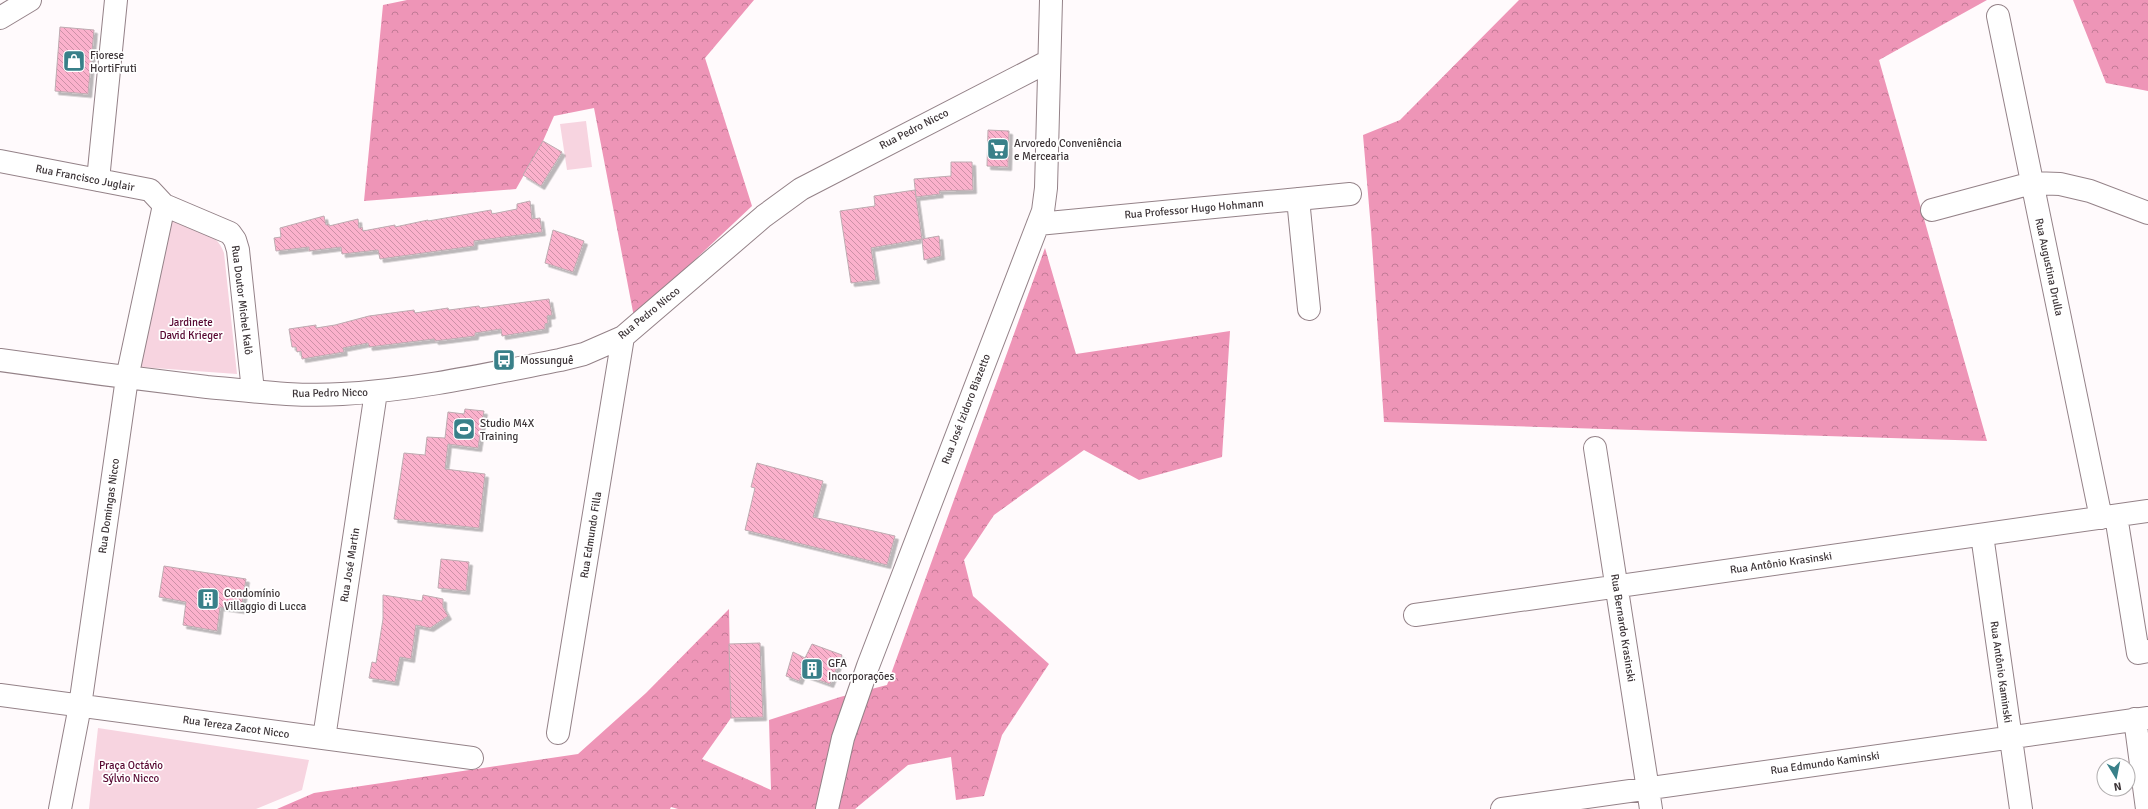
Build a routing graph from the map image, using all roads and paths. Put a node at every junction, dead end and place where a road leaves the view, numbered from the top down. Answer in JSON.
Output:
{"nodes":[{"id":1,"x":30,"y":0,"type":"edge"},
{"id":2,"x":116,"y":0,"type":"edge"},
{"id":3,"x":1051,"y":0,"type":"edge"},
{"id":4,"x":1998,"y":16,"type":"dead end"},
{"id":5,"x":0,"y":18,"type":"edge"},
{"id":6,"x":1049,"y":61,"type":"junction"},
{"id":7,"x":0,"y":161,"type":"edge"},
{"id":8,"x":98,"y":180,"type":"junction"},
{"id":9,"x":2032,"y":183,"type":"junction"},
{"id":10,"x":1350,"y":194,"type":"dead end"},
{"id":11,"x":1298,"y":199,"type":"junction"},
{"id":12,"x":164,"y":205,"type":"junction"},
{"id":13,"x":1932,"y":210,"type":"dead end"},
{"id":14,"x":2148,"y":213,"type":"edge"},
{"id":15,"x":1038,"y":224,"type":"junction"},
{"id":16,"x":1309,"y":309,"type":"dead end"},
{"id":17,"x":623,"y":337,"type":"junction"},
{"id":18,"x":0,"y":360,"type":"edge"},
{"id":19,"x":127,"y":378,"type":"junction"},
{"id":20,"x":253,"y":391,"type":"junction"},
{"id":21,"x":376,"y":392,"type":"junction"},
{"id":22,"x":1595,"y":448,"type":"dead end"},
{"id":23,"x":2148,"y":511,"type":"edge"},
{"id":24,"x":2109,"y":517,"type":"junction"},
{"id":25,"x":1982,"y":535,"type":"junction"},
{"id":26,"x":1616,"y":587,"type":"junction"},
{"id":27,"x":1415,"y":615,"type":"dead end"},
{"id":28,"x":2148,"y":651,"type":"edge"},
{"id":29,"x":0,"y":695,"type":"edge"},
{"id":30,"x":80,"y":706,"type":"junction"},
{"id":31,"x":2141,"y":718,"type":"edge"},
{"id":32,"x":558,"y":733,"type":"dead end"},
{"id":33,"x":2011,"y":737,"type":"junction"},
{"id":34,"x":324,"y":738,"type":"junction"},
{"id":35,"x":472,"y":758,"type":"dead end"},
{"id":36,"x":1649,"y":799,"type":"edge"},
{"id":37,"x":60,"y":809,"type":"edge"},
{"id":38,"x":827,"y":809,"type":"edge"},
{"id":39,"x":1502,"y":809,"type":"edge"},
{"id":40,"x":2021,"y":809,"type":"edge"},
{"id":41,"x":2147,"y":809,"type":"edge"}],
"edges":[{"from":1,"to":5,"type":"street"},
{"from":2,"to":8,"type":"street"},
{"from":3,"to":6,"type":"street","name":"Rua José Izidoro Biazetto"},
{"from":4,"to":9,"type":"street","name":"Rua Augustina Drulla"},
{"from":6,"to":15,"type":"street","name":"Rua José Izidoro Biazetto"},
{"from":6,"to":17,"type":"street","name":"Rua Pedro Nicco"},
{"from":7,"to":8,"type":"street","name":"Rua Francisco Juglair"},
{"from":8,"to":12,"type":"street","name":"Rua Francisco Juglair"},
{"from":9,"to":13,"type":"street"},
{"from":9,"to":14,"type":"street"},
{"from":9,"to":24,"type":"street","name":"Rua Augustina Drulla"},
{"from":10,"to":11,"type":"street","name":"Rua Professor Hugo Hohmann"},
{"from":11,"to":15,"type":"street","name":"Rua Professor Hugo Hohmann"},
{"from":11,"to":16,"type":"street"},
{"from":12,"to":19,"type":"street","name":"Rua Domingas Nicco"},
{"from":12,"to":20,"type":"street","name":"Rua Doutor Michel Kalô"},
{"from":15,"to":38,"type":"street","name":"Rua José Izidoro Biazetto"},
{"from":17,"to":21,"type":"street","name":"Rua Pedro Nicco"},
{"from":17,"to":32,"type":"street","name":"Rua Edmundo Filla"},
{"from":18,"to":19,"type":"street","name":"Rua Pedro Nicco"},
{"from":19,"to":20,"type":"street","name":"Rua Pedro Nicco"},
{"from":19,"to":30,"type":"street","name":"Rua Domingas Nicco"},
{"from":20,"to":21,"type":"street","name":"Rua Pedro Nicco"},
{"from":21,"to":34,"type":"street","name":"Rua José Martin"},
{"from":22,"to":26,"type":"street","name":"Rua Bernardo Krasinski"},
{"from":23,"to":24,"type":"street","name":"Rua Antônio Krasinski"},
{"from":24,"to":25,"type":"street","name":"Rua Antônio Krasinski"},
{"from":24,"to":28,"type":"street","name":"Rua Augustina Drulla"},
{"from":25,"to":26,"type":"street","name":"Rua Antônio Krasinski"},
{"from":25,"to":33,"type":"street","name":"Rua Antônio Kaminski"},
{"from":26,"to":27,"type":"street","name":"Rua Antônio Krasinski"},
{"from":26,"to":36,"type":"street","name":"Rua Bernardo Krasinski"},
{"from":29,"to":30,"type":"street","name":"Rua Tereza Zacot Nicco"},
{"from":30,"to":34,"type":"street","name":"Rua Tereza Zacot Nicco"},
{"from":30,"to":37,"type":"street","name":"Rua Domingas Nicco"},
{"from":31,"to":33,"type":"street","name":"Rua Edmundo Kaminski"},
{"from":31,"to":41,"type":"street"},
{"from":33,"to":36,"type":"street","name":"Rua Edmundo Kaminski"},
{"from":33,"to":40,"type":"street","name":"Rua Antônio Kaminski"},
{"from":34,"to":35,"type":"street","name":"Rua Tereza Zacot Nicco"},
{"from":36,"to":39,"type":"street","name":"Rua Edmundo Kaminski"}]}
